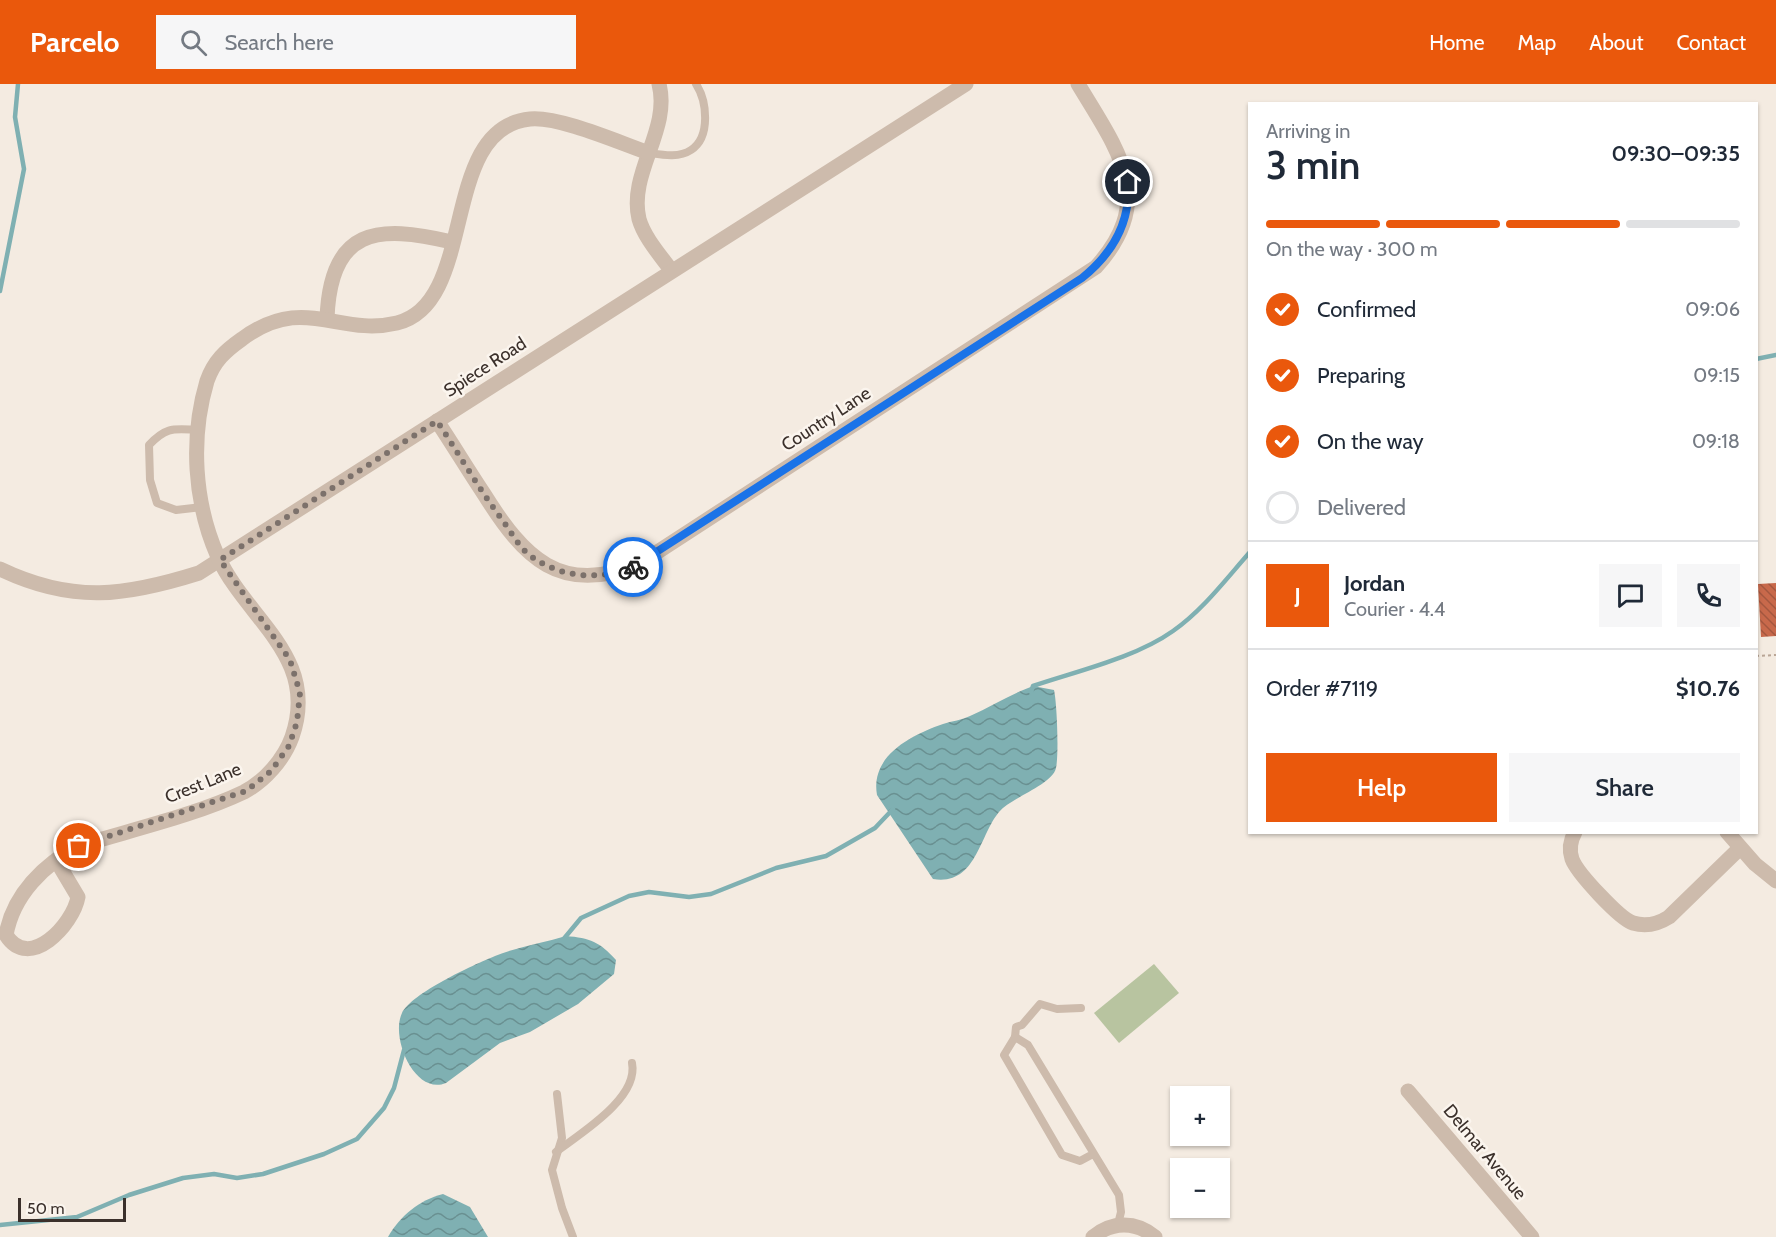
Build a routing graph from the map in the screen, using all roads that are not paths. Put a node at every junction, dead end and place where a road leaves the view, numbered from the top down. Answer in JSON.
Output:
{"nodes":[{"id":1,"x":659,"y":84,"type":"edge"},
{"id":2,"x":696,"y":84,"type":"edge"},
{"id":3,"x":966,"y":84,"type":"edge"},
{"id":4,"x":1078,"y":84,"type":"edge"},
{"id":5,"x":650,"y":153,"type":"junction"},
{"id":6,"x":452,"y":242,"type":"junction"},
{"id":7,"x":670,"y":270,"type":"junction"},
{"id":8,"x":327,"y":319,"type":"junction"},
{"id":9,"x":437,"y":421,"type":"junction"},
{"id":10,"x":200,"y":430,"type":"junction"},
{"id":11,"x":202,"y":507,"type":"junction"},
{"id":12,"x":220,"y":560,"type":"junction"},
{"id":13,"x":0,"y":569,"type":"edge"},
{"id":14,"x":1574,"y":834,"type":"edge"},
{"id":15,"x":1728,"y":834,"type":"edge"},
{"id":16,"x":1740,"y":848,"type":"junction"},
{"id":17,"x":56,"y":860,"type":"junction"},
{"id":18,"x":1776,"y":881,"type":"edge"},
{"id":19,"x":1081,"y":1008,"type":"dead end"},
{"id":20,"x":1015,"y":1037,"type":"junction"},
{"id":21,"x":632,"y":1063,"type":"dead end"},
{"id":22,"x":1408,"y":1091,"type":"dead end"},
{"id":23,"x":557,"y":1094,"type":"dead end"},
{"id":24,"x":555,"y":1153,"type":"junction"},
{"id":25,"x":1093,"y":1154,"type":"junction"},
{"id":26,"x":1118,"y":1224,"type":"junction"},
{"id":27,"x":1097,"y":1234,"type":"edge"},
{"id":28,"x":573,"y":1237,"type":"edge"},
{"id":29,"x":1155,"y":1237,"type":"edge"},
{"id":30,"x":1532,"y":1237,"type":"edge"}],
"edges":[{"from":1,"to":5,"type":"street"},
{"from":2,"to":5,"type":"lane"},
{"from":3,"to":7,"type":"street","name":"Spiece Road"},
{"from":4,"to":9,"type":"street","name":"Country Lane"},
{"from":5,"to":6,"type":"street","name":"Crest Lane"},
{"from":5,"to":7,"type":"street"},
{"from":6,"to":8,"type":"street","name":"Crest Lane"},
{"from":6,"to":8,"type":"street"},
{"from":7,"to":9,"type":"street","name":"Spiece Road"},
{"from":8,"to":10,"type":"street","name":"Crest Lane"},
{"from":9,"to":12,"type":"street","name":"Spiece Road"},
{"from":10,"to":11,"type":"street","name":"Crest Lane"},
{"from":10,"to":11,"type":"lane"},
{"from":11,"to":12,"type":"street","name":"Crest Lane"},
{"from":12,"to":13,"type":"street","name":"Spiece Road"},
{"from":12,"to":17,"type":"street","name":"Crest Lane"},
{"from":14,"to":16,"type":"street"},
{"from":15,"to":16,"type":"street"},
{"from":16,"to":18,"type":"street"},
{"from":17,"to":17,"type":"street","name":"Crest Lane"},
{"from":19,"to":20,"type":"lane"},
{"from":20,"to":25,"type":"lane"},
{"from":20,"to":25,"type":"lane"},
{"from":21,"to":24,"type":"lane"},
{"from":22,"to":30,"type":"street","name":"Delmar Avenue"},
{"from":23,"to":24,"type":"lane"},
{"from":24,"to":28,"type":"lane"},
{"from":25,"to":26,"type":"lane"},
{"from":26,"to":27,"type":"street"},
{"from":26,"to":29,"type":"street"}]}
